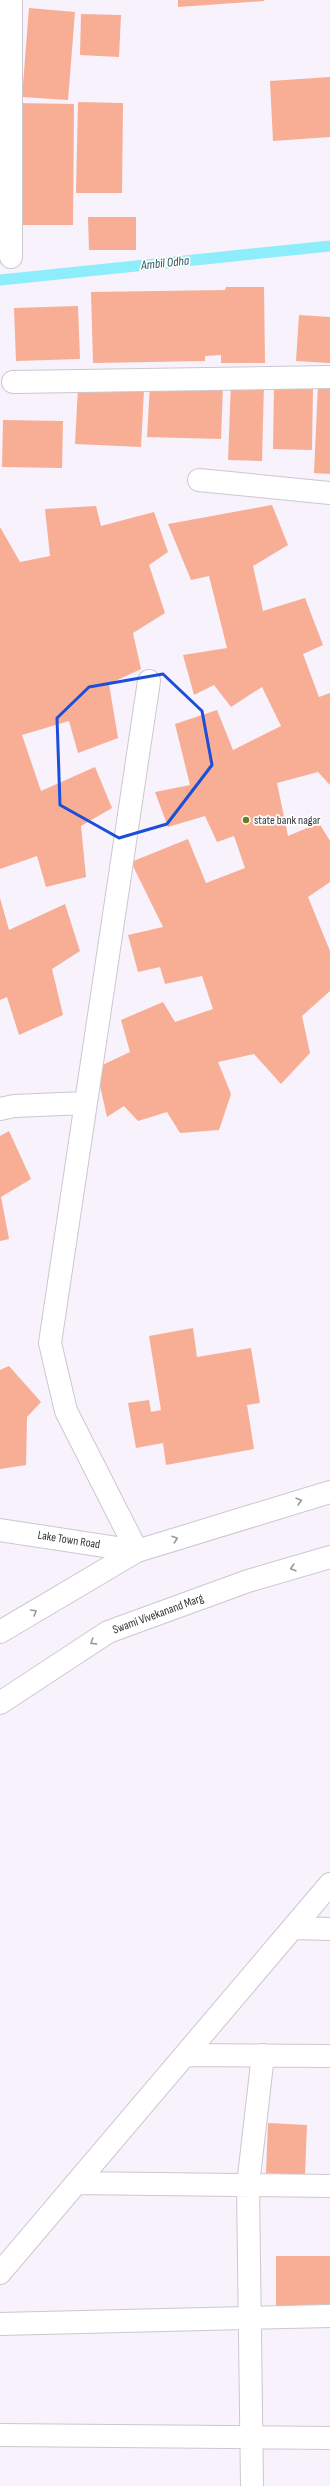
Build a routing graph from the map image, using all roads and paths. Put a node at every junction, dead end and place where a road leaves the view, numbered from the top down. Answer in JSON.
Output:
{"nodes":[{"id":1,"x":11,"y":0,"type":"edge"},
{"id":2,"x":11,"y":257,"type":"dead end"},
{"id":3,"x":330,"y":377,"type":"edge"},
{"id":4,"x":13,"y":382,"type":"dead end"},
{"id":5,"x":199,"y":480,"type":"dead end"},
{"id":6,"x":330,"y":493,"type":"edge"},
{"id":7,"x":149,"y":681,"type":"dead end"},
{"id":8,"x":85,"y":1103,"type":"junction"},
{"id":9,"x":0,"y":1109,"type":"edge"},
{"id":10,"x":330,"y":1492,"type":"edge"},
{"id":11,"x":0,"y":1530,"type":"edge"},
{"id":12,"x":137,"y":1551,"type":"junction"},
{"id":13,"x":330,"y":1557,"type":"edge"},
{"id":14,"x":0,"y":1632,"type":"edge"},
{"id":15,"x":0,"y":1703,"type":"edge"},
{"id":16,"x":330,"y":1884,"type":"edge"},
{"id":17,"x":293,"y":1928,"type":"junction"},
{"id":18,"x":330,"y":1929,"type":"edge"},
{"id":19,"x":185,"y":2055,"type":"junction"},
{"id":20,"x":263,"y":2055,"type":"junction"},
{"id":21,"x":330,"y":2056,"type":"edge"},
{"id":22,"x":76,"y":2183,"type":"junction"},
{"id":23,"x":248,"y":2185,"type":"junction"},
{"id":24,"x":330,"y":2186,"type":"edge"},
{"id":25,"x":0,"y":2273,"type":"edge"},
{"id":26,"x":330,"y":2316,"type":"edge"},
{"id":27,"x":251,"y":2318,"type":"junction"},
{"id":28,"x":0,"y":2324,"type":"edge"},
{"id":29,"x":0,"y":2435,"type":"edge"},
{"id":30,"x":251,"y":2437,"type":"junction"},
{"id":31,"x":330,"y":2438,"type":"edge"},
{"id":32,"x":252,"y":2486,"type":"edge"}],
"edges":[{"from":1,"to":2,"type":"street"},
{"from":3,"to":4,"type":"street"},
{"from":5,"to":6,"type":"street"},
{"from":7,"to":8,"type":"street"},
{"from":8,"to":9,"type":"street"},
{"from":8,"to":12,"type":"street"},
{"from":12,"to":10,"type":"street","one_way":true},
{"from":11,"to":12,"type":"street","name":"Lake Town Road"},
{"from":14,"to":12,"type":"street","one_way":true},
{"from":13,"to":15,"type":"street","name":"Swami Vivekanand Marg","one_way":true},
{"from":16,"to":17,"type":"street"},
{"from":17,"to":18,"type":"street"},
{"from":17,"to":19,"type":"street"},
{"from":19,"to":20,"type":"street"},
{"from":19,"to":22,"type":"street"},
{"from":20,"to":21,"type":"street"},
{"from":20,"to":23,"type":"street"},
{"from":22,"to":23,"type":"street"},
{"from":22,"to":25,"type":"street"},
{"from":23,"to":24,"type":"street"},
{"from":23,"to":27,"type":"street"},
{"from":26,"to":27,"type":"street"},
{"from":27,"to":28,"type":"street"},
{"from":27,"to":30,"type":"street"},
{"from":29,"to":30,"type":"street"},
{"from":30,"to":31,"type":"street"},
{"from":30,"to":32,"type":"street"}]}
